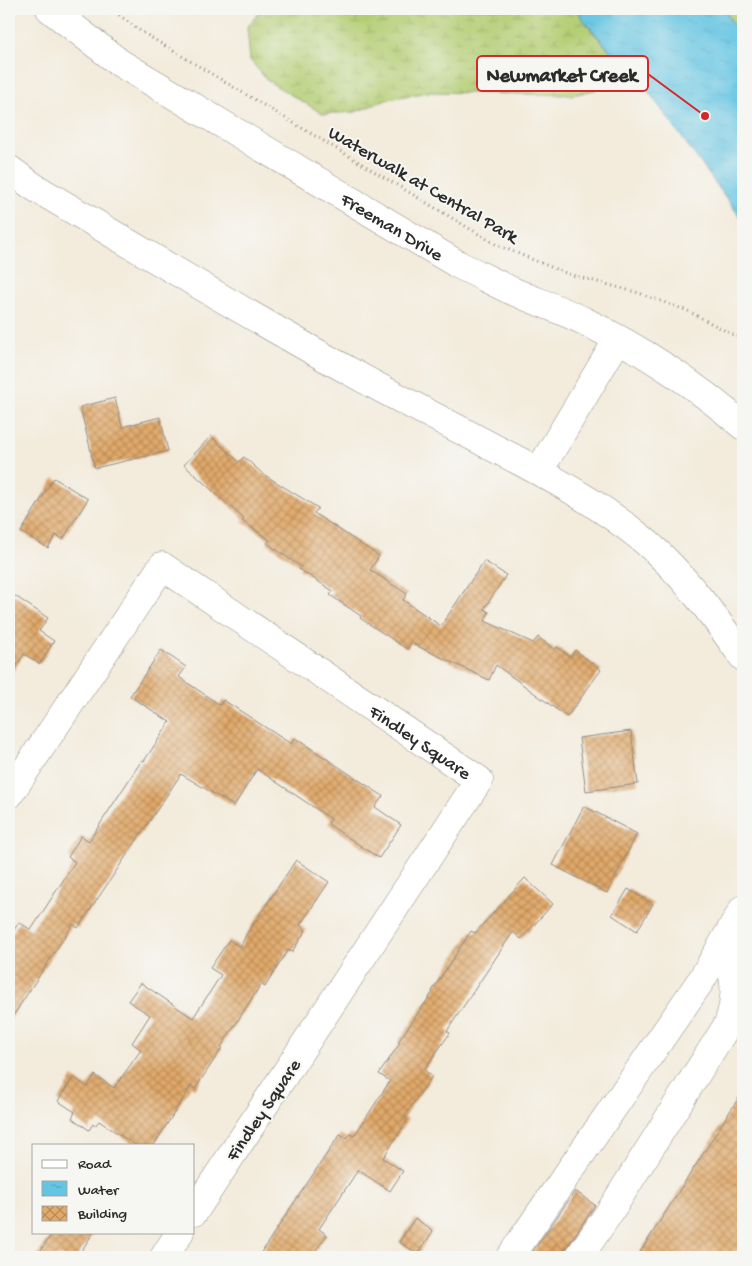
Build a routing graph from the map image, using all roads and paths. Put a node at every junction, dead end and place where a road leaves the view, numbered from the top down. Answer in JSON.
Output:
{"nodes":[{"id":1,"x":50,"y":9,"type":"edge"},
{"id":2,"x":111,"y":9,"type":"edge"},
{"id":3,"x":9,"y":169,"type":"edge"},
{"id":4,"x":618,"y":339,"type":"junction"},
{"id":5,"x":743,"y":340,"type":"edge"},
{"id":6,"x":743,"y":426,"type":"edge"},
{"id":7,"x":539,"y":471,"type":"junction"},
{"id":8,"x":743,"y":657,"type":"edge"},
{"id":9,"x":17,"y":762,"type":"edge"},
{"id":10,"x":9,"y":794,"type":"edge"},
{"id":11,"x":743,"y":909,"type":"edge"},
{"id":12,"x":723,"y":945,"type":"junction"},
{"id":13,"x":195,"y":1210,"type":"edge"},
{"id":14,"x":179,"y":1234,"type":"edge"},
{"id":15,"x":164,"y":1257,"type":"edge"},
{"id":16,"x":510,"y":1257,"type":"edge"},
{"id":17,"x":579,"y":1257,"type":"edge"}],
"edges":[{"from":1,"to":4,"type":"street","name":"Freeman Drive"},
{"from":2,"to":5,"type":"path","name":"Waterwalk at Central Park"},
{"from":3,"to":7,"type":"street"},
{"from":4,"to":6,"type":"street","name":"Freeman Drive"},
{"from":4,"to":7,"type":"street"},
{"from":7,"to":8,"type":"street"},
{"from":9,"to":10,"type":"street","name":"Findley Square"},
{"from":9,"to":13,"type":"street","name":"Findley Square"},
{"from":11,"to":12,"type":"street"},
{"from":12,"to":16,"type":"street"},
{"from":12,"to":17,"type":"street"},
{"from":14,"to":15,"type":"street"}]}
